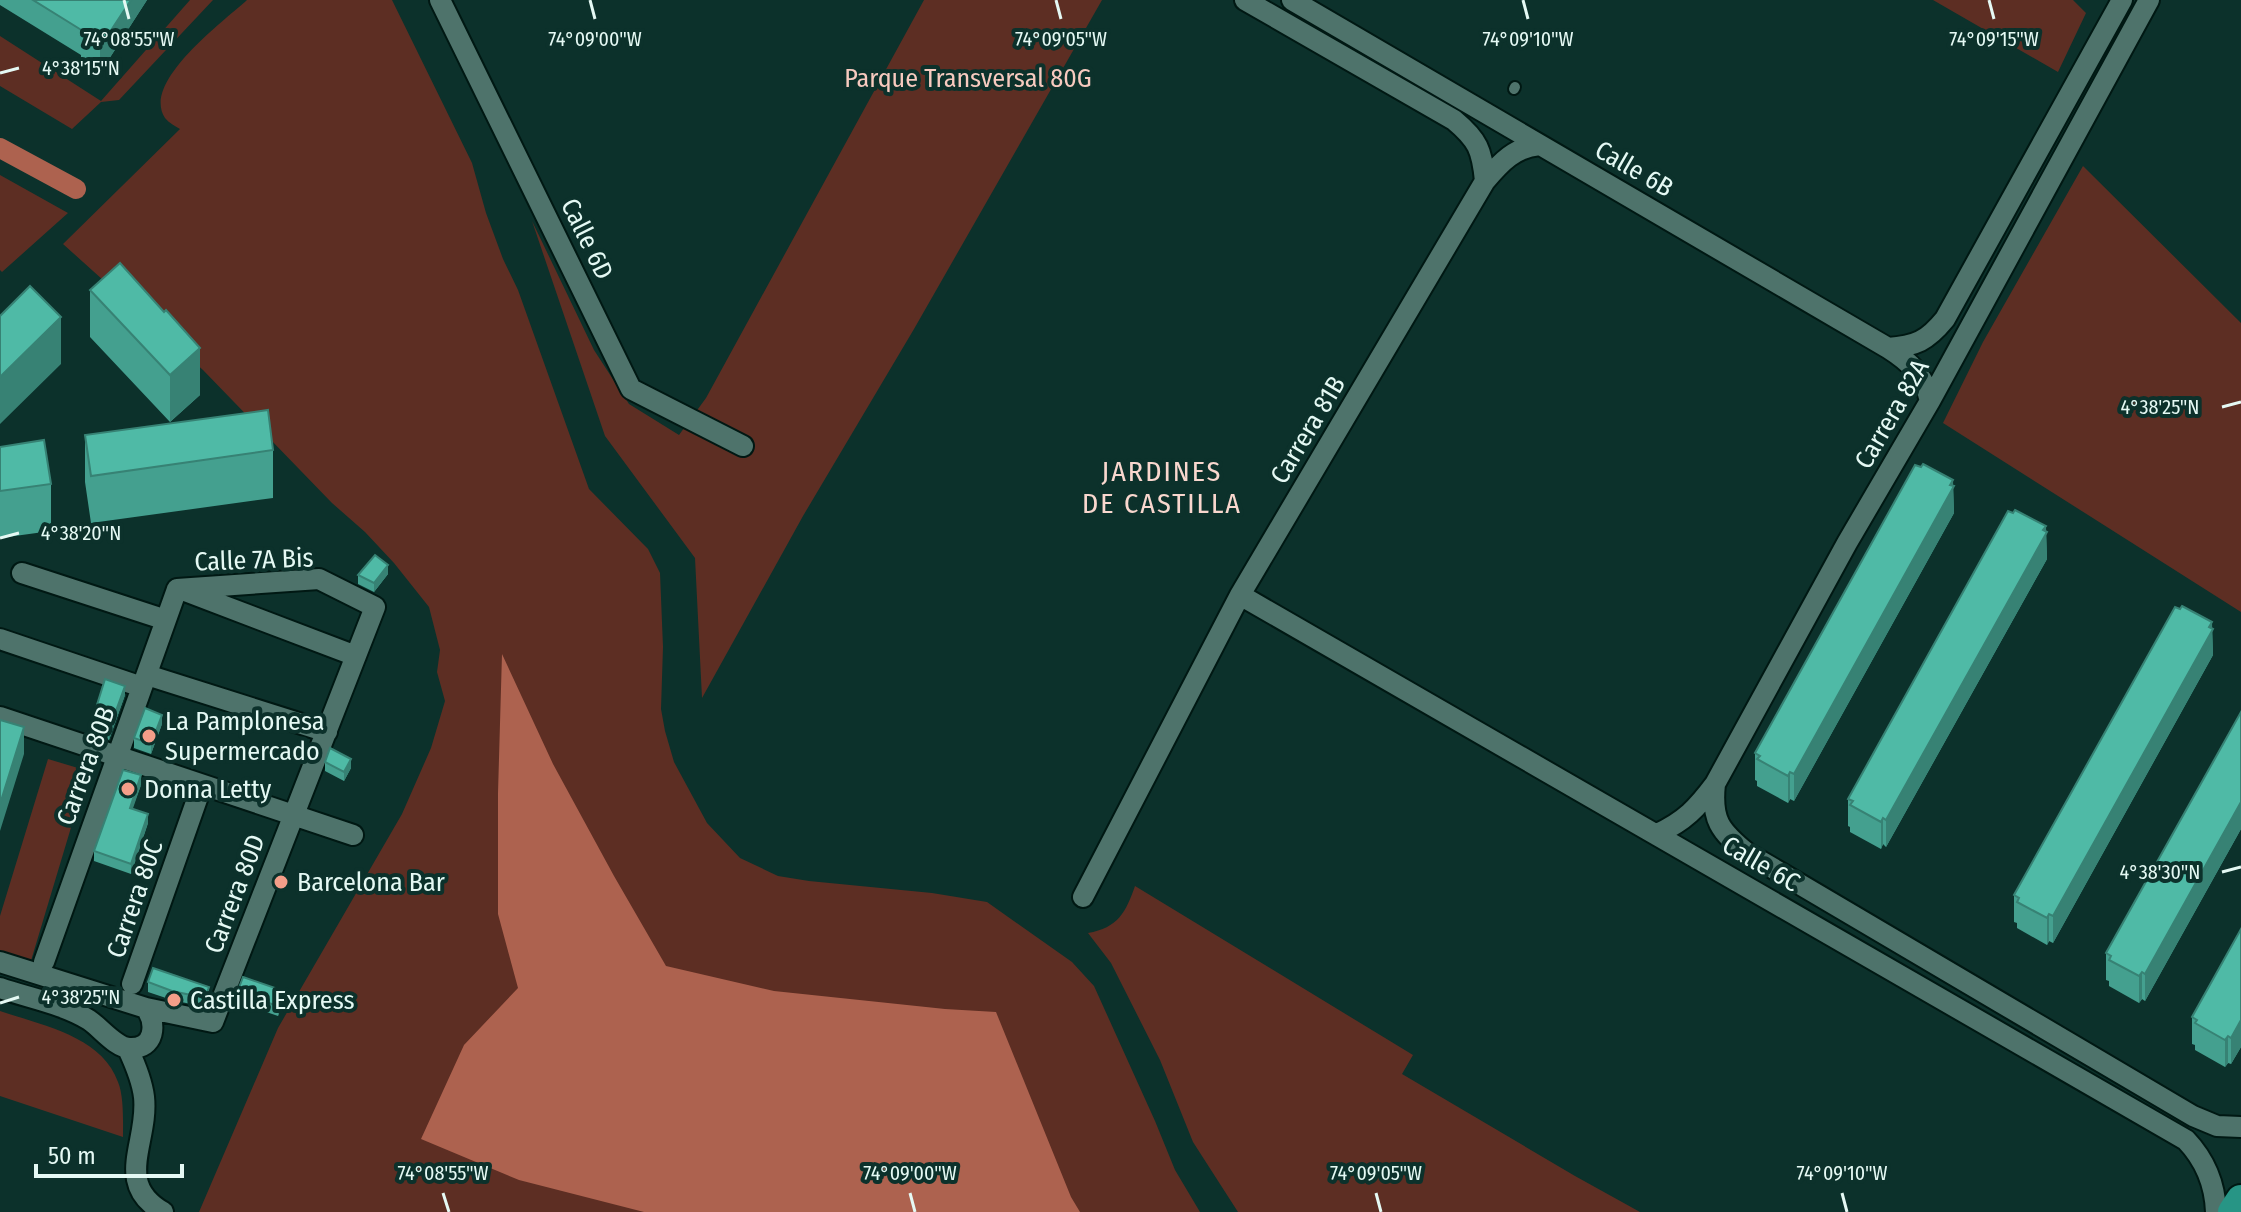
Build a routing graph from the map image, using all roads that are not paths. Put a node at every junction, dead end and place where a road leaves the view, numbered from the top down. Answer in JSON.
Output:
{"nodes":[{"id":1,"x":440,"y":0,"type":"edge"},
{"id":2,"x":1245,"y":0,"type":"edge"},
{"id":3,"x":1292,"y":0,"type":"edge"},
{"id":4,"x":2122,"y":0,"type":"edge"},
{"id":5,"x":2149,"y":0,"type":"edge"},
{"id":6,"x":1540,"y":145,"type":"junction"},
{"id":7,"x":1485,"y":181,"type":"junction"},
{"id":8,"x":1888,"y":348,"type":"junction"},
{"id":9,"x":1930,"y":401,"type":"junction"},
{"id":10,"x":743,"y":446,"type":"dead end"},
{"id":11,"x":22,"y":573,"type":"dead end"},
{"id":12,"x":177,"y":589,"type":"junction"},
{"id":13,"x":1240,"y":595,"type":"junction"},
{"id":14,"x":375,"y":607,"type":"joint"},
{"id":15,"x":166,"y":620,"type":"junction"},
{"id":16,"x":0,"y":639,"type":"edge"},
{"id":17,"x":356,"y":656,"type":"junction"},
{"id":18,"x":144,"y":681,"type":"junction"},
{"id":19,"x":0,"y":719,"type":"edge"},
{"id":20,"x":327,"y":732,"type":"junction"},
{"id":21,"x":117,"y":756,"type":"junction"},
{"id":22,"x":1715,"y":784,"type":"junction"},
{"id":23,"x":202,"y":785,"type":"junction"},
{"id":24,"x":293,"y":815,"type":"junction"},
{"id":25,"x":1657,"y":834,"type":"junction"},
{"id":26,"x":353,"y":835,"type":"dead end"},
{"id":27,"x":1083,"y":897,"type":"dead end"},
{"id":28,"x":0,"y":962,"type":"edge"},
{"id":29,"x":44,"y":962,"type":"dead end"},
{"id":30,"x":132,"y":984,"type":"dead end"},
{"id":31,"x":0,"y":988,"type":"edge"},
{"id":32,"x":146,"y":1008,"type":"junction"},
{"id":33,"x":128,"y":1049,"type":"junction"},
{"id":34,"x":2241,"y":1127,"type":"edge"},
{"id":35,"x":2241,"y":1200,"type":"edge"},
{"id":36,"x":163,"y":1212,"type":"edge"},
{"id":37,"x":2216,"y":1212,"type":"edge"},
{"id":38,"x":2233,"y":1212,"type":"edge"}],
"edges":[{"from":1,"to":10,"type":"street","name":"Calle 6D"},
{"from":2,"to":7,"type":"street"},
{"from":3,"to":6,"type":"street","name":"Calle 6B"},
{"from":4,"to":8,"type":"street","name":"Carrera 82A"},
{"from":5,"to":9,"type":"street","name":"Carrera 82A"},
{"from":6,"to":7,"type":"street","name":"Carrera 81B"},
{"from":6,"to":8,"type":"street","name":"Calle 6B"},
{"from":7,"to":13,"type":"street","name":"Carrera 81B"},
{"from":8,"to":9,"type":"street","name":"Calle 6B"},
{"from":9,"to":22,"type":"street","name":"Carrera 82A"},
{"from":11,"to":15,"type":"street"},
{"from":12,"to":14,"type":"street","name":"Calle 7A Bis"},
{"from":12,"to":15,"type":"street","name":"Carrera 80B"},
{"from":12,"to":17,"type":"street"},
{"from":13,"to":25,"type":"street","name":"Calle 6C"},
{"from":13,"to":27,"type":"street","name":"Carrera 81B"},
{"from":14,"to":17,"type":"street","name":"Carrera 80D"},
{"from":15,"to":18,"type":"street","name":"Carrera 80B"},
{"from":16,"to":18,"type":"street"},
{"from":17,"to":20,"type":"street","name":"Carrera 80D"},
{"from":18,"to":20,"type":"street"},
{"from":18,"to":21,"type":"street","name":"Carrera 80B"},
{"from":19,"to":21,"type":"street"},
{"from":20,"to":24,"type":"street","name":"Carrera 80D"},
{"from":21,"to":23,"type":"street"},
{"from":21,"to":29,"type":"street","name":"Carrera 80B"},
{"from":22,"to":25,"type":"street","name":"Carrera 82A"},
{"from":22,"to":34,"type":"street","name":"Calle 6C"},
{"from":23,"to":24,"type":"street"},
{"from":23,"to":30,"type":"street","name":"Carrera 80C"},
{"from":24,"to":26,"type":"street"},
{"from":24,"to":32,"type":"street","name":"Carrera 80D"},
{"from":25,"to":37,"type":"street","name":"Calle 6C"},
{"from":28,"to":32,"type":"street"},
{"from":31,"to":33,"type":"street"},
{"from":32,"to":33,"type":"street"},
{"from":33,"to":36,"type":"street"},
{"from":35,"to":38,"type":"main road"}]}
